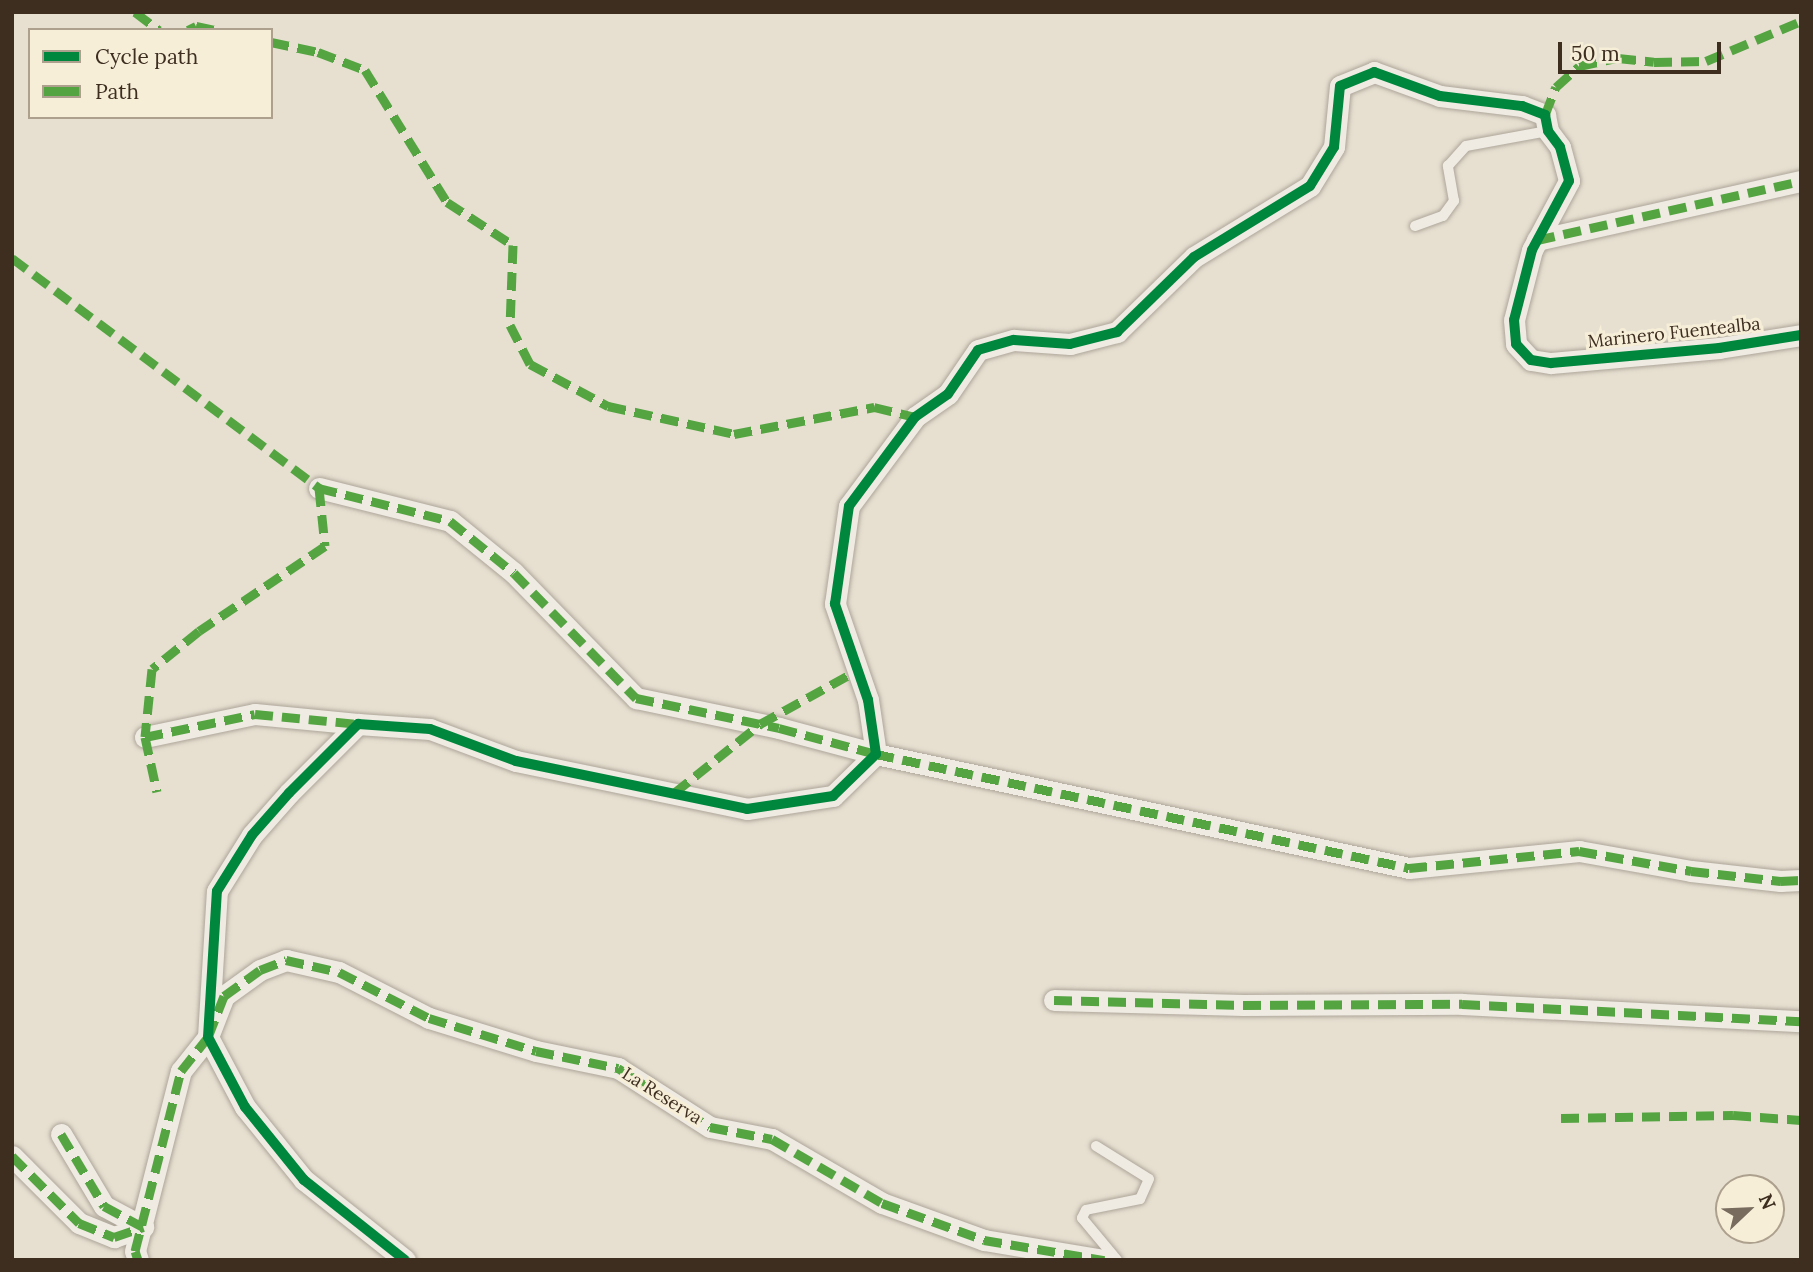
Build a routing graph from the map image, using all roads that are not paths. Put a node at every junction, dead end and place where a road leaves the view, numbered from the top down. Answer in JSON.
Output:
{"nodes":[{"id":1,"x":1548,"y":131,"type":"junction"},
{"id":2,"x":1801,"y":181,"type":"edge"},
{"id":3,"x":1415,"y":226,"type":"dead end"},
{"id":4,"x":1537,"y":240,"type":"junction"},
{"id":5,"x":1801,"y":335,"type":"edge"},
{"id":6,"x":319,"y":488,"type":"dead end"},
{"id":7,"x":358,"y":724,"type":"junction"},
{"id":8,"x":145,"y":737,"type":"dead end"},
{"id":9,"x":876,"y":754,"type":"junction"},
{"id":10,"x":1801,"y":880,"type":"edge"},
{"id":11,"x":1054,"y":1000,"type":"dead end"},
{"id":12,"x":1801,"y":1021,"type":"edge"},
{"id":13,"x":208,"y":1037,"type":"junction"},
{"id":14,"x":61,"y":1134,"type":"dead end"},
{"id":15,"x":1096,"y":1146,"type":"dead end"},
{"id":16,"x":12,"y":1156,"type":"edge"},
{"id":17,"x":143,"y":1227,"type":"junction"},
{"id":18,"x":138,"y":1260,"type":"edge"},
{"id":19,"x":405,"y":1260,"type":"edge"},
{"id":20,"x":1104,"y":1260,"type":"edge"},
{"id":21,"x":1117,"y":1260,"type":"edge"}],
"edges":[{"from":1,"to":3,"type":"lane"},
{"from":1,"to":4,"type":"street"},
{"from":1,"to":9,"type":"street"},
{"from":2,"to":4,"type":"street"},
{"from":4,"to":5,"type":"street","name":"Marinero Fuentealba"},
{"from":6,"to":9,"type":"street"},
{"from":7,"to":8,"type":"street"},
{"from":7,"to":9,"type":"street"},
{"from":7,"to":13,"type":"street"},
{"from":9,"to":10,"type":"street"},
{"from":11,"to":12,"type":"street"},
{"from":13,"to":17,"type":"street","name":"La Reserva"},
{"from":13,"to":19,"type":"street"},
{"from":13,"to":20,"type":"street","name":"La Reserva"},
{"from":14,"to":17,"type":"street"},
{"from":15,"to":21,"type":"lane"},
{"from":16,"to":17,"type":"street"},
{"from":17,"to":18,"type":"street","name":"La Reserva"}]}
